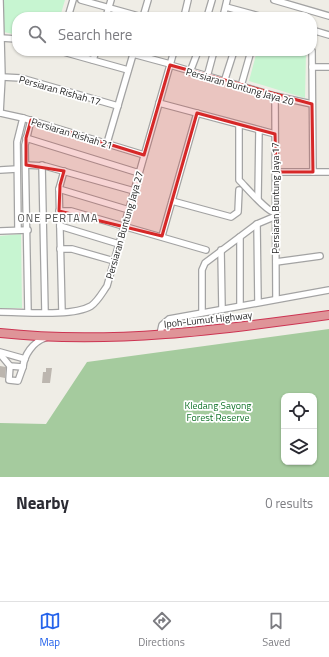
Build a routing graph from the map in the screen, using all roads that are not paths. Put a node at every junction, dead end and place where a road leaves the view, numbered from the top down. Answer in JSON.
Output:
{"nodes":[{"id":1,"x":73,"y":0,"type":"edge"},
{"id":2,"x":81,"y":0,"type":"edge"},
{"id":3,"x":111,"y":0,"type":"edge"},
{"id":4,"x":148,"y":0,"type":"edge"},
{"id":5,"x":188,"y":0,"type":"edge"},
{"id":6,"x":212,"y":0,"type":"edge"},
{"id":7,"x":228,"y":0,"type":"edge"},
{"id":8,"x":274,"y":0,"type":"edge"},
{"id":9,"x":0,"y":1,"type":"edge"},
{"id":10,"x":226,"y":7,"type":"junction"},
{"id":11,"x":109,"y":8,"type":"junction"},
{"id":12,"x":69,"y":12,"type":"edge"},
{"id":13,"x":108,"y":12,"type":"edge"},
{"id":14,"x":124,"y":12,"type":"edge"},
{"id":15,"x":144,"y":12,"type":"edge"},
{"id":16,"x":185,"y":12,"type":"edge"},
{"id":17,"x":208,"y":12,"type":"edge"},
{"id":18,"x":224,"y":12,"type":"edge"},
{"id":19,"x":238,"y":12,"type":"edge"},
{"id":20,"x":315,"y":12,"type":"edge"},
{"id":21,"x":317,"y":13,"type":"edge"},
{"id":22,"x":329,"y":16,"type":"edge"},
{"id":23,"x":317,"y":31,"type":"edge"},
{"id":24,"x":329,"y":35,"type":"edge"},
{"id":25,"x":1,"y":38,"type":"junction"},
{"id":26,"x":12,"y":39,"type":"edge"},
{"id":27,"x":1,"y":53,"type":"edge"},
{"id":28,"x":78,"y":56,"type":"edge"},
{"id":29,"x":94,"y":56,"type":"edge"},
{"id":30,"x":132,"y":56,"type":"edge"},
{"id":31,"x":142,"y":56,"type":"edge"},
{"id":32,"x":173,"y":56,"type":"edge"},
{"id":33,"x":196,"y":56,"type":"edge"},
{"id":34,"x":213,"y":56,"type":"edge"},
{"id":35,"x":232,"y":56,"type":"edge"},
{"id":36,"x":250,"y":56,"type":"edge"},
{"id":37,"x":312,"y":56,"type":"edge"},
{"id":38,"x":93,"y":60,"type":"junction"},
{"id":39,"x":170,"y":65,"type":"junction"},
{"id":40,"x":312,"y":67,"type":"junction"},
{"id":41,"x":329,"y":67,"type":"edge"},
{"id":42,"x":128,"y":70,"type":"junction"},
{"id":43,"x":190,"y":72,"type":"junction"},
{"id":44,"x":2,"y":77,"type":"junction"},
{"id":45,"x":207,"y":77,"type":"junction"},
{"id":46,"x":224,"y":82,"type":"junction"},
{"id":47,"x":241,"y":86,"type":"junction"},
{"id":48,"x":275,"y":96,"type":"junction"},
{"id":49,"x":159,"y":103,"type":"junction"},
{"id":50,"x":312,"y":104,"type":"junction"},
{"id":51,"x":118,"y":106,"type":"junction"},
{"id":52,"x":0,"y":113,"type":"edge"},
{"id":53,"x":197,"y":113,"type":"junction"},
{"id":54,"x":23,"y":118,"type":"junction"},
{"id":55,"x":31,"y":120,"type":"junction"},
{"id":56,"x":239,"y":125,"type":"junction"},
{"id":57,"x":259,"y":130,"type":"junction"},
{"id":58,"x":275,"y":134,"type":"junction"},
{"id":59,"x":26,"y":138,"type":"junction"},
{"id":60,"x":107,"y":143,"type":"junction"},
{"id":61,"x":144,"y":155,"type":"junction"},
{"id":62,"x":26,"y":165,"type":"junction"},
{"id":63,"x":42,"y":165,"type":"junction"},
{"id":64,"x":17,"y":169,"type":"junction"},
{"id":65,"x":0,"y":170,"type":"edge"},
{"id":66,"x":64,"y":171,"type":"junction"},
{"id":67,"x":276,"y":172,"type":"junction"},
{"id":68,"x":313,"y":172,"type":"junction"},
{"id":69,"x":329,"y":172,"type":"edge"},
{"id":70,"x":139,"y":173,"type":"junction"},
{"id":71,"x":59,"y":189,"type":"junction"},
{"id":72,"x":239,"y":190,"type":"dead end"},
{"id":73,"x":134,"y":191,"type":"junction"},
{"id":74,"x":258,"y":199,"type":"junction"},
{"id":75,"x":172,"y":201,"type":"junction"},
{"id":76,"x":129,"y":210,"type":"junction"},
{"id":77,"x":59,"y":211,"type":"junction"},
{"id":78,"x":276,"y":215,"type":"junction"},
{"id":79,"x":257,"y":224,"type":"junction"},
{"id":80,"x":60,"y":226,"type":"junction"},
{"id":81,"x":124,"y":226,"type":"junction"},
{"id":82,"x":18,"y":230,"type":"junction"},
{"id":83,"x":28,"y":230,"type":"junction"},
{"id":84,"x":0,"y":231,"type":"edge"},
{"id":85,"x":162,"y":236,"type":"junction"},
{"id":86,"x":240,"y":237,"type":"junction"},
{"id":87,"x":119,"y":244,"type":"junction"},
{"id":88,"x":60,"y":248,"type":"junction"},
{"id":89,"x":206,"y":250,"type":"dead end"},
{"id":90,"x":221,"y":250,"type":"junction"},
{"id":91,"x":320,"y":256,"type":"dead end"},
{"id":92,"x":114,"y":261,"type":"junction"},
{"id":93,"x":276,"y":262,"type":"junction"},
{"id":94,"x":329,"y":290,"type":"edge"},
{"id":95,"x":276,"y":299,"type":"junction"},
{"id":96,"x":258,"y":302,"type":"junction"},
{"id":97,"x":240,"y":305,"type":"junction"},
{"id":98,"x":222,"y":308,"type":"junction"},
{"id":99,"x":0,"y":312,"type":"edge"},
{"id":100,"x":28,"y":312,"type":"junction"},
{"id":101,"x":45,"y":312,"type":"junction"},
{"id":102,"x":62,"y":312,"type":"junction"},
{"id":103,"x":202,"y":312,"type":"junction"},
{"id":104,"x":329,"y":315,"type":"edge"},
{"id":105,"x":0,"y":329,"type":"edge"},
{"id":106,"x":0,"y":332,"type":"edge"},
{"id":107,"x":160,"y":334,"type":"junction"},
{"id":108,"x":88,"y":336,"type":"junction"},
{"id":109,"x":49,"y":337,"type":"junction"},
{"id":110,"x":0,"y":353,"type":"edge"},
{"id":111,"x":25,"y":359,"type":"junction"},
{"id":112,"x":10,"y":366,"type":"junction"},
{"id":113,"x":23,"y":367,"type":"junction"}],
"edges":[{"from":1,"to":12,"type":"street"},
{"from":2,"to":11,"type":"street"},
{"from":3,"to":11,"type":"street"},
{"from":4,"to":15,"type":"street"},
{"from":5,"to":16,"type":"street"},
{"from":6,"to":17,"type":"street"},
{"from":7,"to":10,"type":"street"},
{"from":8,"to":20,"type":"street"},
{"from":9,"to":25,"type":"street"},
{"from":10,"to":18,"type":"street"},
{"from":10,"to":19,"type":"street"},
{"from":11,"to":13,"type":"street"},
{"from":11,"to":14,"type":"street"},
{"from":21,"to":22,"type":"street"},
{"from":23,"to":24,"type":"street"},
{"from":25,"to":26,"type":"street"},
{"from":25,"to":27,"type":"street"},
{"from":27,"to":44,"type":"street"},
{"from":28,"to":38,"type":"street"},
{"from":29,"to":38,"type":"street"},
{"from":30,"to":42,"type":"street"},
{"from":31,"to":39,"type":"street","name":"Persiaran Buntung Jaya 20"},
{"from":32,"to":39,"type":"street","name":"Persiaran Buntung Jaya 27"},
{"from":33,"to":43,"type":"street"},
{"from":34,"to":45,"type":"street"},
{"from":35,"to":46,"type":"street"},
{"from":36,"to":47,"type":"street"},
{"from":37,"to":40,"type":"street"},
{"from":38,"to":42,"type":"street"},
{"from":39,"to":43,"type":"street","name":"Persiaran Buntung Jaya 20"},
{"from":39,"to":49,"type":"street","name":"Persiaran Buntung Jaya 27"},
{"from":40,"to":41,"type":"street"},
{"from":40,"to":50,"type":"street"},
{"from":42,"to":51,"type":"street"},
{"from":43,"to":45,"type":"street","name":"Persiaran Buntung Jaya 20"},
{"from":44,"to":51,"type":"street","name":"Persiaran Rishah 17"},
{"from":44,"to":52,"type":"street"},
{"from":45,"to":46,"type":"street","name":"Persiaran Buntung Jaya 20"},
{"from":46,"to":47,"type":"street","name":"Persiaran Buntung Jaya 20"},
{"from":47,"to":48,"type":"street","name":"Persiaran Buntung Jaya 20"},
{"from":48,"to":50,"type":"street","name":"Persiaran Buntung Jaya 20"},
{"from":48,"to":58,"type":"street","name":"Persiaran Buntung Jaya 17"},
{"from":49,"to":53,"type":"street"},
{"from":49,"to":61,"type":"street","name":"Persiaran Buntung Jaya 27"},
{"from":50,"to":68,"type":"street"},
{"from":51,"to":60,"type":"street"},
{"from":52,"to":54,"type":"street","name":"Persiaran Rishah 21"},
{"from":53,"to":56,"type":"street"},
{"from":53,"to":75,"type":"street"},
{"from":54,"to":55,"type":"street","name":"Persiaran Rishah 21"},
{"from":54,"to":64,"type":"street"},
{"from":55,"to":59,"type":"street"},
{"from":55,"to":60,"type":"street","name":"Persiaran Rishah 21"},
{"from":56,"to":57,"type":"street"},
{"from":56,"to":74,"type":"street"},
{"from":57,"to":58,"type":"street"},
{"from":57,"to":74,"type":"street"},
{"from":58,"to":67,"type":"street","name":"Persiaran Buntung Jaya 17"},
{"from":59,"to":62,"type":"street"},
{"from":59,"to":70,"type":"street"},
{"from":60,"to":61,"type":"street","name":"Persiaran Rishah 21"},
{"from":61,"to":70,"type":"street","name":"Persiaran Buntung Jaya 27"},
{"from":62,"to":63,"type":"street"},
{"from":62,"to":83,"type":"street"},
{"from":63,"to":66,"type":"street"},
{"from":63,"to":101,"type":"street"},
{"from":64,"to":65,"type":"street"},
{"from":64,"to":82,"type":"street"},
{"from":66,"to":71,"type":"street"},
{"from":66,"to":73,"type":"street"},
{"from":67,"to":68,"type":"street"},
{"from":67,"to":78,"type":"street","name":"Persiaran Buntung Jaya 17"},
{"from":68,"to":69,"type":"street"},
{"from":70,"to":73,"type":"street","name":"Persiaran Buntung Jaya 27"},
{"from":71,"to":76,"type":"street"},
{"from":71,"to":77,"type":"street"},
{"from":72,"to":75,"type":"street"},
{"from":73,"to":76,"type":"street","name":"Persiaran Buntung Jaya 27"},
{"from":74,"to":78,"type":"street"},
{"from":75,"to":85,"type":"street"},
{"from":76,"to":81,"type":"street","name":"Persiaran Buntung Jaya 27"},
{"from":77,"to":80,"type":"street"},
{"from":77,"to":81,"type":"street"},
{"from":78,"to":79,"type":"street"},
{"from":78,"to":93,"type":"street","name":"Persiaran Buntung Jaya 17"},
{"from":79,"to":86,"type":"street"},
{"from":79,"to":96,"type":"street"},
{"from":80,"to":87,"type":"street"},
{"from":80,"to":88,"type":"street"},
{"from":81,"to":85,"type":"street"},
{"from":81,"to":87,"type":"street","name":"Persiaran Buntung Jaya 27"},
{"from":82,"to":83,"type":"street"},
{"from":82,"to":84,"type":"street"},
{"from":83,"to":100,"type":"street"},
{"from":85,"to":89,"type":"street"},
{"from":86,"to":90,"type":"street"},
{"from":86,"to":97,"type":"street"},
{"from":87,"to":92,"type":"street","name":"Persiaran Buntung Jaya 27"},
{"from":88,"to":92,"type":"street"},
{"from":88,"to":102,"type":"street"},
{"from":90,"to":98,"type":"street"},
{"from":90,"to":103,"type":"street"},
{"from":91,"to":93,"type":"street"},
{"from":92,"to":102,"type":"street","name":"Persiaran Buntung Jaya 27"},
{"from":93,"to":95,"type":"street","name":"Persiaran Buntung Jaya 17"},
{"from":94,"to":95,"type":"street"},
{"from":95,"to":96,"type":"street"},
{"from":96,"to":97,"type":"street"},
{"from":97,"to":98,"type":"street"},
{"from":98,"to":103,"type":"street"},
{"from":99,"to":100,"type":"street","name":"Persiaran Buntung Jaya 27"},
{"from":100,"to":101,"type":"street","name":"Persiaran Buntung Jaya 27"},
{"from":101,"to":102,"type":"street","name":"Persiaran Buntung Jaya 27"},
{"from":103,"to":107,"type":"street"},
{"from":104,"to":107,"type":"highway","name":"Ipoh-Lumut Highway"},
{"from":105,"to":108,"type":"highway","name":"Ipoh-Lumut Highway"},
{"from":106,"to":109,"type":"highway","name":"Ipoh-Lumut Highway"},
{"from":107,"to":108,"type":"highway","name":"Ipoh-Lumut Highway"},
{"from":108,"to":109,"type":"highway","name":"Ipoh-Lumut Highway"},
{"from":109,"to":111,"type":"street"},
{"from":110,"to":111,"type":"street"},
{"from":110,"to":112,"type":"street"},
{"from":111,"to":113,"type":"street"},
{"from":112,"to":113,"type":"street"},
{"from":112,"to":113,"type":"street"}]}
